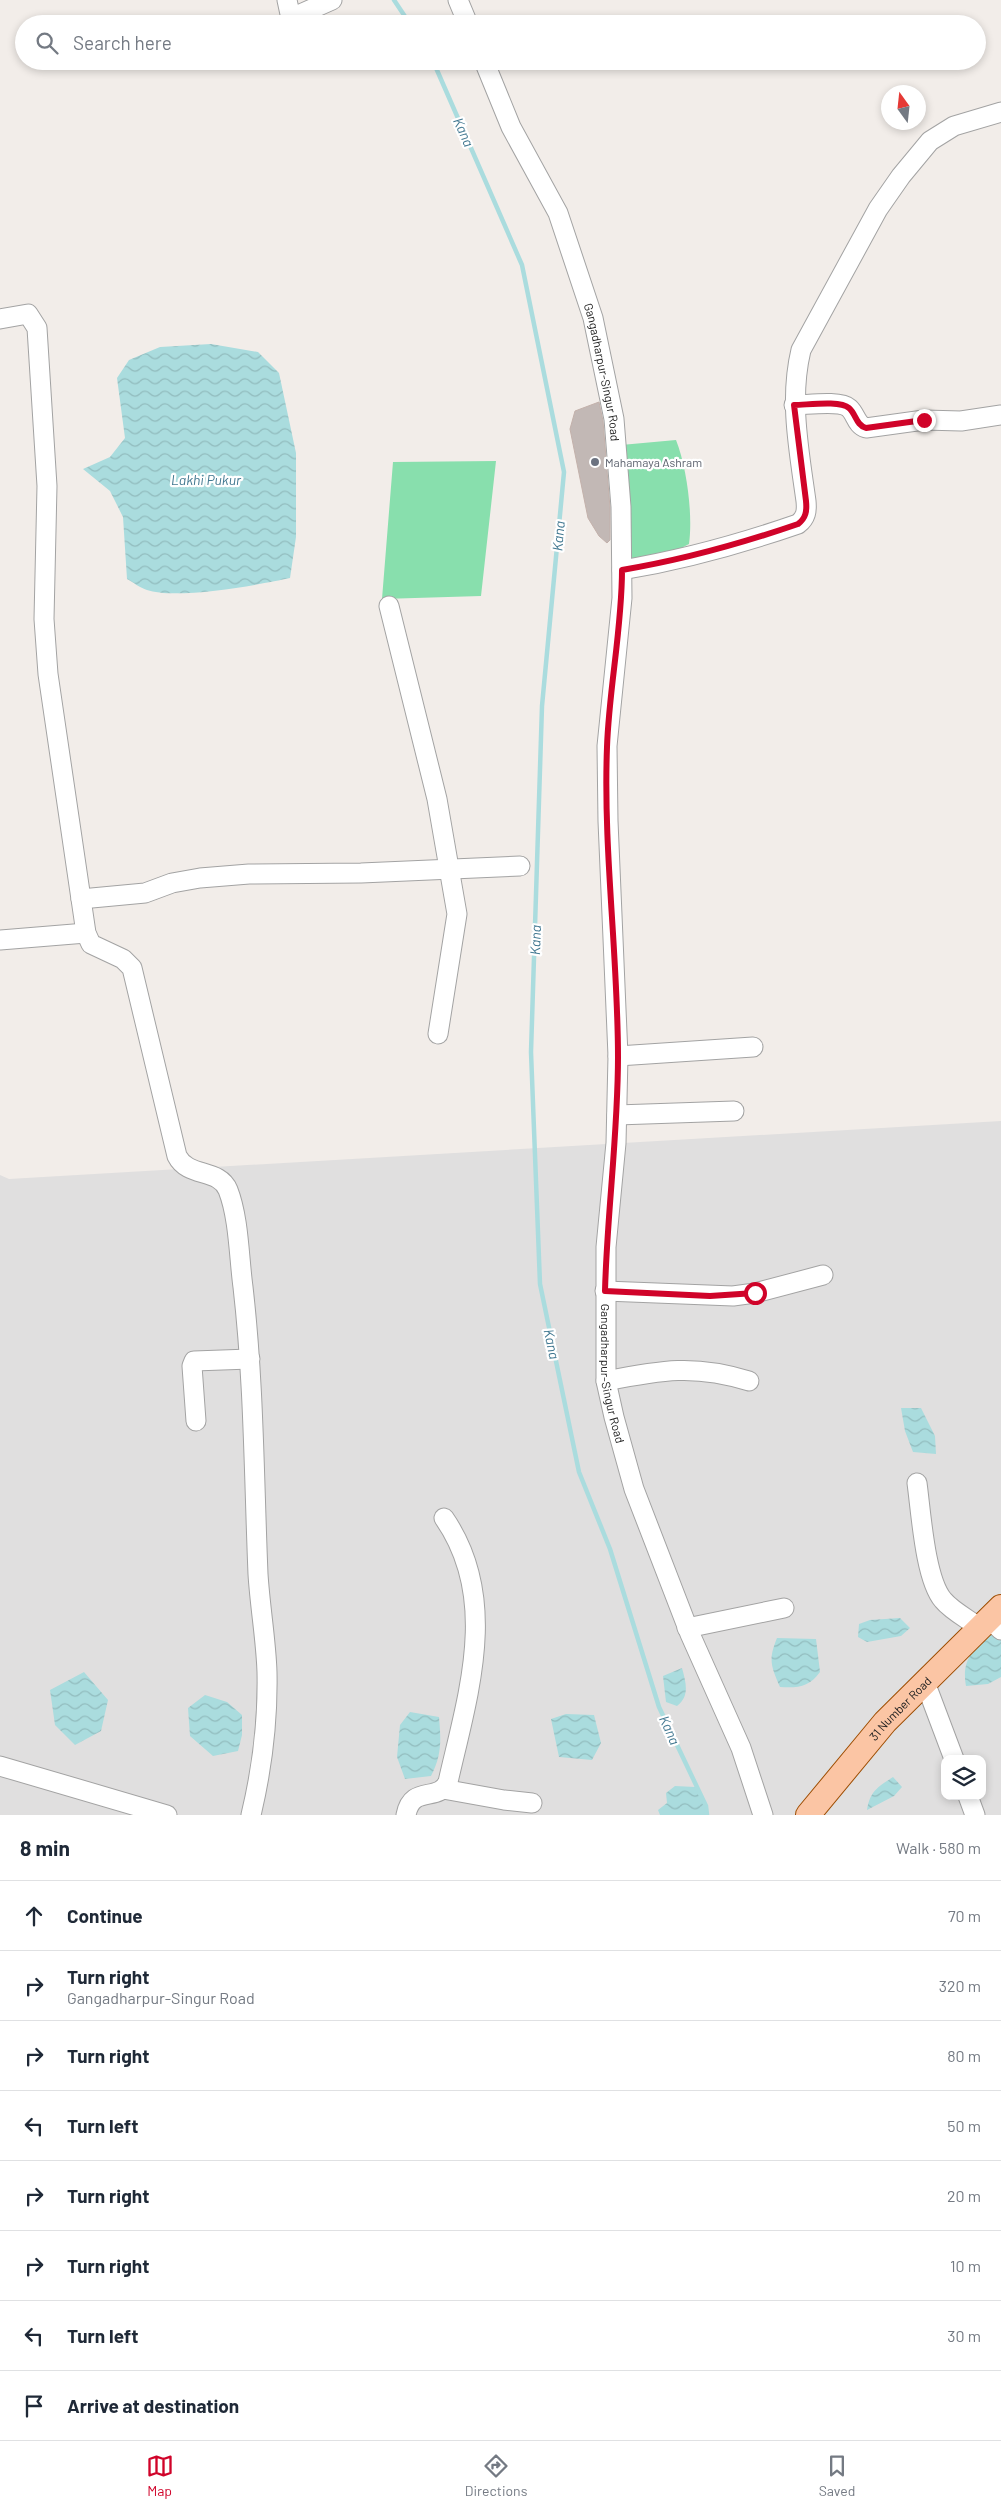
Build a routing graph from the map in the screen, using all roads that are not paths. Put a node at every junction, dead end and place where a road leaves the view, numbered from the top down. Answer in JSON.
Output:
{"nodes":[{"id":1,"x":287,"y":0,"type":"edge"},
{"id":2,"x":332,"y":0,"type":"edge"},
{"id":3,"x":458,"y":0,"type":"edge"},
{"id":4,"x":293,"y":15,"type":"edge"},
{"id":5,"x":298,"y":15,"type":"edge"},
{"id":6,"x":464,"y":15,"type":"edge"},
{"id":7,"x":488,"y":70,"type":"edge"},
{"id":8,"x":1001,"y":112,"type":"edge"},
{"id":9,"x":0,"y":319,"type":"edge"},
{"id":10,"x":794,"y":405,"type":"junction"},
{"id":11,"x":1001,"y":415,"type":"edge"},
{"id":12,"x":622,"y":570,"type":"junction"},
{"id":13,"x":389,"y":606,"type":"dead end"},
{"id":14,"x":520,"y":866,"type":"dead end"},
{"id":15,"x":449,"y":869,"type":"junction"},
{"id":16,"x":81,"y":900,"type":"junction"},
{"id":17,"x":86,"y":932,"type":"junction"},
{"id":18,"x":0,"y":940,"type":"edge"},
{"id":19,"x":438,"y":1034,"type":"dead end"},
{"id":20,"x":753,"y":1047,"type":"dead end"},
{"id":21,"x":618,"y":1056,"type":"junction"},
{"id":22,"x":734,"y":1111,"type":"dead end"},
{"id":23,"x":617,"y":1115,"type":"junction"},
{"id":24,"x":823,"y":1275,"type":"dead end"},
{"id":25,"x":605,"y":1291,"type":"junction"},
{"id":26,"x":250,"y":1358,"type":"junction"},
{"id":27,"x":749,"y":1380,"type":"dead end"},
{"id":28,"x":606,"y":1381,"type":"junction"},
{"id":29,"x":196,"y":1421,"type":"dead end"},
{"id":30,"x":917,"y":1483,"type":"dead end"},
{"id":31,"x":444,"y":1518,"type":"dead end"},
{"id":32,"x":784,"y":1608,"type":"dead end"},
{"id":33,"x":993,"y":1621,"type":"edge"},
{"id":34,"x":687,"y":1628,"type":"junction"},
{"id":35,"x":925,"y":1682,"type":"junction"},
{"id":36,"x":952,"y":1755,"type":"edge"},
{"id":37,"x":0,"y":1766,"type":"edge"},
{"id":38,"x":443,"y":1789,"type":"junction"},
{"id":39,"x":969,"y":1800,"type":"edge"},
{"id":40,"x":532,"y":1802,"type":"dead end"},
{"id":41,"x":167,"y":1815,"type":"edge"},
{"id":42,"x":251,"y":1815,"type":"edge"},
{"id":43,"x":406,"y":1815,"type":"edge"},
{"id":44,"x":763,"y":1815,"type":"edge"},
{"id":45,"x":808,"y":1815,"type":"edge"},
{"id":46,"x":974,"y":1815,"type":"edge"}],
"edges":[{"from":1,"to":4,"type":"street"},
{"from":2,"to":5,"type":"street"},
{"from":3,"to":6,"type":"street"},
{"from":7,"to":12,"type":"street","name":"Gangadharpur-Singur Road"},
{"from":8,"to":10,"type":"street"},
{"from":9,"to":16,"type":"street"},
{"from":10,"to":11,"type":"street"},
{"from":10,"to":12,"type":"street"},
{"from":12,"to":21,"type":"street","name":"Gangadharpur-Singur Road"},
{"from":13,"to":15,"type":"street"},
{"from":14,"to":15,"type":"street"},
{"from":15,"to":16,"type":"street"},
{"from":15,"to":19,"type":"street"},
{"from":16,"to":17,"type":"street"},
{"from":17,"to":18,"type":"street"},
{"from":17,"to":26,"type":"street"},
{"from":20,"to":21,"type":"street"},
{"from":21,"to":23,"type":"street","name":"Gangadharpur-Singur Road"},
{"from":22,"to":23,"type":"street"},
{"from":23,"to":25,"type":"street","name":"Gangadharpur-Singur Road"},
{"from":24,"to":25,"type":"street"},
{"from":25,"to":28,"type":"street","name":"Gangadharpur-Singur Road"},
{"from":26,"to":29,"type":"street"},
{"from":26,"to":42,"type":"street"},
{"from":27,"to":28,"type":"street"},
{"from":28,"to":34,"type":"street","name":"Gangadharpur-Singur Road"},
{"from":30,"to":33,"type":"street"},
{"from":31,"to":38,"type":"street"},
{"from":32,"to":34,"type":"street"},
{"from":33,"to":35,"type":"main road","name":"31 Number Road"},
{"from":34,"to":44,"type":"street","name":"Gangadharpur-Singur Road"},
{"from":35,"to":36,"type":"street"},
{"from":35,"to":45,"type":"main road","name":"31 Number Road"},
{"from":37,"to":41,"type":"street"},
{"from":38,"to":40,"type":"street"},
{"from":38,"to":43,"type":"street"},
{"from":39,"to":46,"type":"street"}]}
